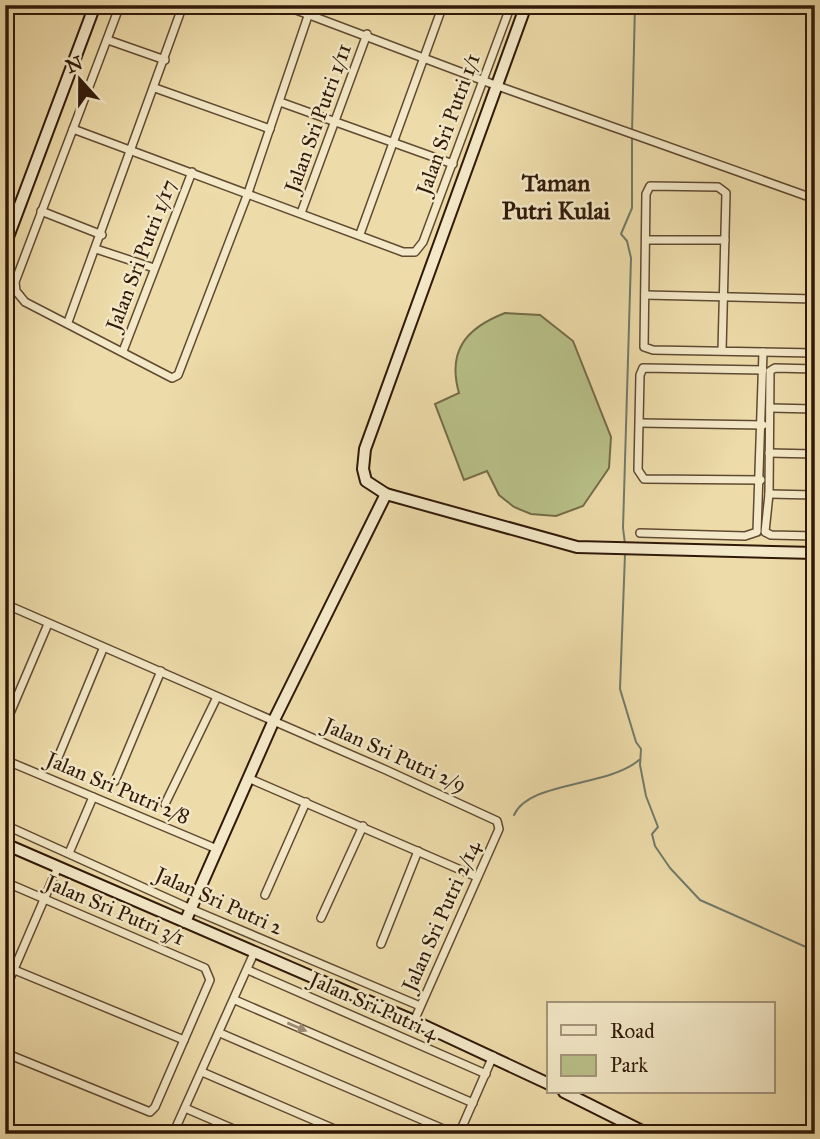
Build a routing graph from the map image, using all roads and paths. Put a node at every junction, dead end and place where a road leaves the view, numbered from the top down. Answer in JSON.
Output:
{"nodes":[{"id":1,"x":95,"y":5,"type":"edge"},
{"id":2,"x":120,"y":5,"type":"edge"},
{"id":3,"x":183,"y":5,"type":"edge"},
{"id":4,"x":284,"y":5,"type":"edge"},
{"id":5,"x":443,"y":5,"type":"edge"},
{"id":6,"x":511,"y":5,"type":"edge"},
{"id":7,"x":526,"y":5,"type":"edge"},
{"id":8,"x":309,"y":13,"type":"junction"},
{"id":9,"x":367,"y":34,"type":"junction"},
{"id":10,"x":108,"y":40,"type":"junction"},
{"id":11,"x":423,"y":58,"type":"junction"},
{"id":12,"x":165,"y":60,"type":"junction"},
{"id":13,"x":482,"y":80,"type":"junction"},
{"id":14,"x":495,"y":85,"type":"junction"},
{"id":15,"x":155,"y":88,"type":"junction"},
{"id":16,"x":280,"y":102,"type":"junction"},
{"id":17,"x":336,"y":121,"type":"junction"},
{"id":18,"x":73,"y":129,"type":"junction"},
{"id":19,"x":270,"y":129,"type":"junction"},
{"id":20,"x":393,"y":143,"type":"junction"},
{"id":21,"x":132,"y":151,"type":"junction"},
{"id":22,"x":453,"y":164,"type":"junction"},
{"id":23,"x":192,"y":172,"type":"junction"},
{"id":24,"x":248,"y":193,"type":"junction"},
{"id":25,"x":815,"y":199,"type":"edge"},
{"id":26,"x":41,"y":211,"type":"junction"},
{"id":27,"x":301,"y":213,"type":"junction"},
{"id":28,"x":102,"y":234,"type":"junction"},
{"id":29,"x":360,"y":234,"type":"junction"},
{"id":30,"x":647,"y":240,"type":"junction"},
{"id":31,"x":725,"y":240,"type":"junction"},
{"id":32,"x":5,"y":245,"type":"edge"},
{"id":33,"x":96,"y":249,"type":"junction"},
{"id":34,"x":154,"y":268,"type":"junction"},
{"id":35,"x":645,"y":295,"type":"junction"},
{"id":36,"x":724,"y":297,"type":"junction"},
{"id":37,"x":815,"y":299,"type":"edge"},
{"id":38,"x":68,"y":322,"type":"junction"},
{"id":39,"x":123,"y":351,"type":"junction"},
{"id":40,"x":722,"y":351,"type":"junction"},
{"id":41,"x":763,"y":352,"type":"junction"},
{"id":42,"x":815,"y":354,"type":"edge"},
{"id":43,"x":815,"y":369,"type":"edge"},
{"id":44,"x":766,"y":370,"type":"junction"},
{"id":45,"x":770,"y":408,"type":"junction"},
{"id":46,"x":815,"y":409,"type":"edge"},
{"id":47,"x":640,"y":423,"type":"junction"},
{"id":48,"x":763,"y":425,"type":"junction"},
{"id":49,"x":769,"y":453,"type":"junction"},
{"id":50,"x":815,"y":454,"type":"edge"},
{"id":51,"x":761,"y":480,"type":"junction"},
{"id":52,"x":386,"y":494,"type":"junction"},
{"id":53,"x":769,"y":494,"type":"junction"},
{"id":54,"x":815,"y":495,"type":"edge"},
{"id":55,"x":640,"y":533,"type":"dead end"},
{"id":56,"x":815,"y":536,"type":"edge"},
{"id":57,"x":815,"y":553,"type":"edge"},
{"id":58,"x":5,"y":604,"type":"edge"},
{"id":59,"x":48,"y":624,"type":"junction"},
{"id":60,"x":103,"y":649,"type":"junction"},
{"id":61,"x":161,"y":671,"type":"junction"},
{"id":62,"x":216,"y":697,"type":"junction"},
{"id":63,"x":274,"y":720,"type":"junction"},
{"id":64,"x":5,"y":725,"type":"edge"},
{"id":65,"x":5,"y":760,"type":"edge"},
{"id":66,"x":57,"y":760,"type":"dead end"},
{"id":67,"x":248,"y":778,"type":"junction"},
{"id":68,"x":115,"y":781,"type":"dead end"},
{"id":69,"x":93,"y":797,"type":"junction"},
{"id":70,"x":306,"y":802,"type":"junction"},
{"id":71,"x":165,"y":804,"type":"dead end"},
{"id":72,"x":499,"y":824,"type":"joint"},
{"id":73,"x":5,"y":825,"type":"edge"},
{"id":74,"x":363,"y":826,"type":"junction"},
{"id":75,"x":5,"y":844,"type":"edge"},
{"id":76,"x":217,"y":849,"type":"junction"},
{"id":77,"x":418,"y":851,"type":"junction"},
{"id":78,"x":69,"y":853,"type":"junction"},
{"id":79,"x":58,"y":867,"type":"junction"},
{"id":80,"x":477,"y":877,"type":"junction"},
{"id":81,"x":5,"y":882,"type":"edge"},
{"id":82,"x":265,"y":895,"type":"dead end"},
{"id":83,"x":44,"y":899,"type":"junction"},
{"id":84,"x":191,"y":909,"type":"junction"},
{"id":85,"x":321,"y":918,"type":"dead end"},
{"id":86,"x":185,"y":922,"type":"junction"},
{"id":87,"x":381,"y":944,"type":"dead end"},
{"id":88,"x":254,"y":953,"type":"junction"},
{"id":89,"x":5,"y":966,"type":"edge"},
{"id":90,"x":14,"y":970,"type":"junction"},
{"id":91,"x":248,"y":970,"type":"junction"},
{"id":92,"x":5,"y":990,"type":"edge"},
{"id":93,"x":234,"y":1000,"type":"junction"},
{"id":94,"x":420,"y":1006,"type":"junction"},
{"id":95,"x":414,"y":1021,"type":"junction"},
{"id":96,"x":220,"y":1033,"type":"junction"},
{"id":97,"x":184,"y":1040,"type":"junction"},
{"id":98,"x":5,"y":1053,"type":"edge"},
{"id":99,"x":493,"y":1056,"type":"junction"},
{"id":100,"x":202,"y":1072,"type":"junction"},
{"id":101,"x":486,"y":1074,"type":"junction"},
{"id":102,"x":547,"y":1083,"type":"edge"},
{"id":103,"x":568,"y":1094,"type":"edge"},
{"id":104,"x":473,"y":1103,"type":"junction"},
{"id":105,"x":185,"y":1108,"type":"junction"},
{"id":106,"x":173,"y":1134,"type":"edge"},
{"id":107,"x":244,"y":1134,"type":"edge"},
{"id":108,"x":346,"y":1134,"type":"edge"},
{"id":109,"x":457,"y":1134,"type":"edge"},
{"id":110,"x":648,"y":1134,"type":"edge"}],
"edges":[{"from":1,"to":32,"type":"street"},
{"from":2,"to":10,"type":"street"},
{"from":3,"to":12,"type":"street"},
{"from":4,"to":8,"type":"street"},
{"from":5,"to":11,"type":"street"},
{"from":6,"to":13,"type":"street","name":"Jalan Sri Putri 1/1"},
{"from":7,"to":14,"type":"street"},
{"from":8,"to":9,"type":"street"},
{"from":8,"to":16,"type":"street"},
{"from":9,"to":11,"type":"street"},
{"from":9,"to":17,"type":"street","name":"Jalan Sri Putri 1/11"},
{"from":10,"to":12,"type":"street"},
{"from":10,"to":18,"type":"street"},
{"from":11,"to":13,"type":"street"},
{"from":11,"to":20,"type":"street"},
{"from":12,"to":15,"type":"street"},
{"from":13,"to":14,"type":"street"},
{"from":13,"to":22,"type":"street","name":"Jalan Sri Putri 1/1"},
{"from":14,"to":25,"type":"street"},
{"from":14,"to":52,"type":"street"},
{"from":15,"to":19,"type":"street"},
{"from":15,"to":21,"type":"street"},
{"from":16,"to":17,"type":"street"},
{"from":16,"to":19,"type":"street"},
{"from":17,"to":20,"type":"street"},
{"from":17,"to":27,"type":"street","name":"Jalan Sri Putri 1/11"},
{"from":18,"to":21,"type":"street"},
{"from":18,"to":26,"type":"street"},
{"from":19,"to":24,"type":"street"},
{"from":20,"to":22,"type":"street"},
{"from":20,"to":29,"type":"street"},
{"from":21,"to":23,"type":"street"},
{"from":21,"to":28,"type":"street"},
{"from":22,"to":29,"type":"street","name":"Jalan Sri Putri 1/1"},
{"from":23,"to":24,"type":"street"},
{"from":23,"to":34,"type":"street","name":"Jalan Sri Putri 1/17"},
{"from":24,"to":27,"type":"street"},
{"from":24,"to":39,"type":"street"},
{"from":26,"to":28,"type":"street"},
{"from":26,"to":38,"type":"street"},
{"from":27,"to":29,"type":"street"},
{"from":28,"to":33,"type":"street"},
{"from":30,"to":31,"type":"street"},
{"from":30,"to":31,"type":"street"},
{"from":30,"to":35,"type":"street"},
{"from":31,"to":36,"type":"street"},
{"from":33,"to":34,"type":"street"},
{"from":33,"to":38,"type":"street"},
{"from":34,"to":39,"type":"street","name":"Jalan Sri Putri 1/17"},
{"from":35,"to":36,"type":"street"},
{"from":35,"to":40,"type":"street"},
{"from":36,"to":37,"type":"street"},
{"from":36,"to":40,"type":"street"},
{"from":38,"to":39,"type":"street"},
{"from":40,"to":41,"type":"street"},
{"from":41,"to":42,"type":"street"},
{"from":41,"to":44,"type":"street"},
{"from":43,"to":44,"type":"street"},
{"from":44,"to":45,"type":"street"},
{"from":44,"to":47,"type":"street"},
{"from":44,"to":48,"type":"street"},
{"from":45,"to":46,"type":"street"},
{"from":45,"to":49,"type":"street"},
{"from":47,"to":48,"type":"street"},
{"from":47,"to":51,"type":"street"},
{"from":48,"to":51,"type":"street"},
{"from":49,"to":50,"type":"street"},
{"from":49,"to":53,"type":"street"},
{"from":51,"to":55,"type":"street"},
{"from":52,"to":57,"type":"street"},
{"from":52,"to":63,"type":"street"},
{"from":53,"to":54,"type":"street"},
{"from":53,"to":56,"type":"street"},
{"from":58,"to":59,"type":"street","name":"Jalan Sri Putri 2/9"},
{"from":59,"to":60,"type":"street","name":"Jalan Sri Putri 2/9"},
{"from":59,"to":64,"type":"street"},
{"from":60,"to":61,"type":"street","name":"Jalan Sri Putri 2/9"},
{"from":60,"to":66,"type":"street"},
{"from":61,"to":62,"type":"street","name":"Jalan Sri Putri 2/9"},
{"from":61,"to":68,"type":"street"},
{"from":62,"to":63,"type":"street","name":"Jalan Sri Putri 2/9"},
{"from":62,"to":71,"type":"street"},
{"from":63,"to":67,"type":"street"},
{"from":63,"to":72,"type":"street","name":"Jalan Sri Putri 2/9"},
{"from":65,"to":69,"type":"street","name":"Jalan Sri Putri 2/8"},
{"from":67,"to":70,"type":"street"},
{"from":67,"to":76,"type":"street"},
{"from":69,"to":76,"type":"street","name":"Jalan Sri Putri 2/8"},
{"from":69,"to":78,"type":"street"},
{"from":70,"to":74,"type":"street"},
{"from":70,"to":82,"type":"street"},
{"from":72,"to":80,"type":"street","name":"Jalan Sri Putri 2/14"},
{"from":73,"to":78,"type":"street","name":"Jalan Sri Putri 2"},
{"from":74,"to":77,"type":"street"},
{"from":74,"to":85,"type":"street"},
{"from":75,"to":79,"type":"street"},
{"from":76,"to":84,"type":"street"},
{"from":77,"to":80,"type":"street"},
{"from":77,"to":87,"type":"street"},
{"from":78,"to":84,"type":"street","name":"Jalan Sri Putri 2"},
{"from":79,"to":83,"type":"street"},
{"from":79,"to":86,"type":"street"},
{"from":80,"to":94,"type":"street","name":"Jalan Sri Putri 2/14"},
{"from":81,"to":83,"type":"street","name":"Jalan Sri Putri 3/1"},
{"from":83,"to":90,"type":"street"},
{"from":83,"to":97,"type":"street","name":"Jalan Sri Putri 3/1"},
{"from":84,"to":86,"type":"street"},
{"from":84,"to":94,"type":"street","name":"Jalan Sri Putri 2"},
{"from":86,"to":88,"type":"street"},
{"from":88,"to":91,"type":"street"},
{"from":88,"to":95,"type":"street"},
{"from":89,"to":90,"type":"street"},
{"from":90,"to":92,"type":"street"},
{"from":90,"to":97,"type":"street"},
{"from":91,"to":93,"type":"street"},
{"from":91,"to":101,"type":"street","name":"Jalan Sri Putri 4"},
{"from":93,"to":96,"type":"street"},
{"from":93,"to":104,"type":"street","one_way":true},
{"from":94,"to":95,"type":"street","name":"Jalan Sri Putri 2/14"},
{"from":95,"to":99,"type":"street"},
{"from":96,"to":100,"type":"street"},
{"from":96,"to":109,"type":"street"},
{"from":97,"to":98,"type":"street"},
{"from":99,"to":101,"type":"street"},
{"from":99,"to":102,"type":"street"},
{"from":100,"to":105,"type":"street"},
{"from":100,"to":108,"type":"street"},
{"from":101,"to":104,"type":"street"},
{"from":103,"to":110,"type":"street"},
{"from":104,"to":109,"type":"street"},
{"from":105,"to":106,"type":"street"},
{"from":105,"to":107,"type":"street"}]}
